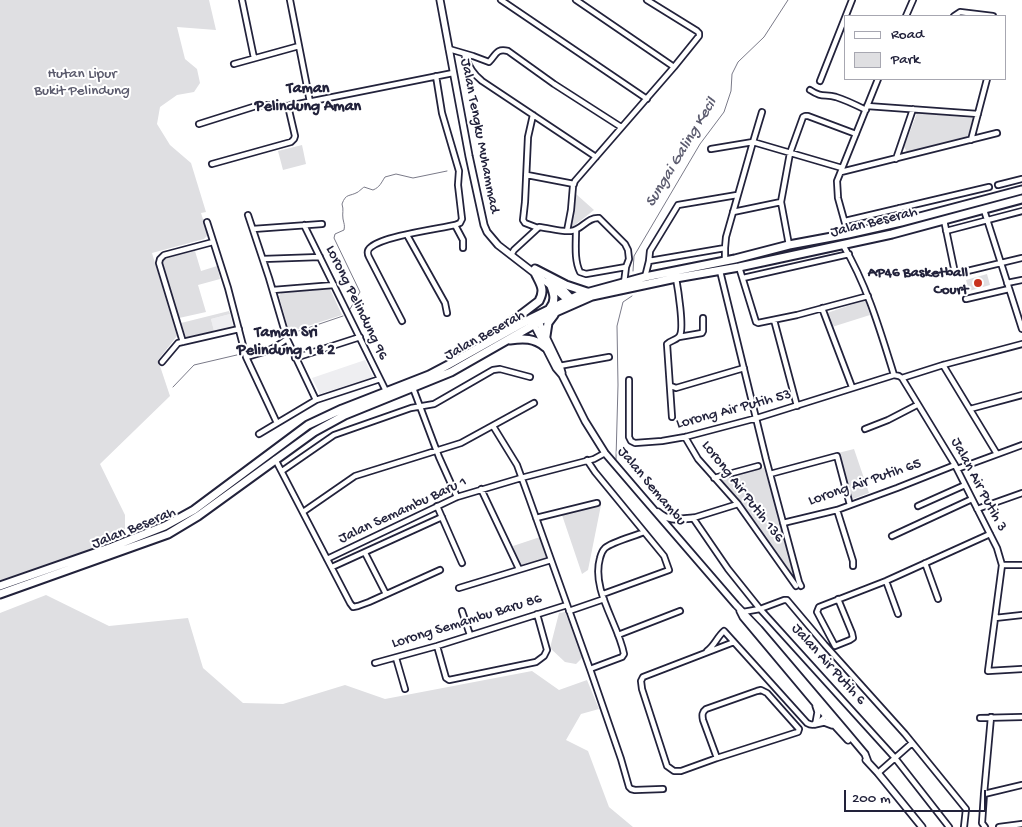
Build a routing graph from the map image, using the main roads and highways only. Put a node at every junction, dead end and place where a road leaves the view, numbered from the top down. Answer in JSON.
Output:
{"nodes":[{"id":1,"x":440,"y":0,"type":"edge"},
{"id":2,"x":1020,"y":191,"type":"edge"},
{"id":3,"x":1022,"y":199,"type":"edge"},
{"id":4,"x":535,"y":272,"type":"junction"},
{"id":5,"x":552,"y":286,"type":"junction"},
{"id":6,"x":587,"y":292,"type":"junction"},
{"id":7,"x":571,"y":302,"type":"junction"},
{"id":8,"x":548,"y":310,"type":"junction"},
{"id":9,"x":558,"y":311,"type":"junction"},
{"id":10,"x":535,"y":320,"type":"junction"},
{"id":11,"x":546,"y":336,"type":"junction"},
{"id":12,"x":504,"y":342,"type":"junction"},
{"id":13,"x":545,"y":347,"type":"junction"},
{"id":14,"x":448,"y":365,"type":"junction"},
{"id":15,"x":558,"y":367,"type":"junction"},
{"id":16,"x":640,"y":495,"type":"junction"},
{"id":17,"x":693,"y":518,"type":"road end"},
{"id":18,"x":0,"y":586,"type":"edge"},
{"id":19,"x":0,"y":594,"type":"edge"},
{"id":20,"x":736,"y":605,"type":"junction"},
{"id":21,"x":813,"y":700,"type":"junction"},
{"id":22,"x":827,"y":709,"type":"junction"},
{"id":23,"x":826,"y":716,"type":"junction"},
{"id":24,"x":833,"y":717,"type":"junction"},
{"id":25,"x":840,"y":731,"type":"junction"},
{"id":26,"x":868,"y":762,"type":"junction"},
{"id":27,"x":922,"y":827,"type":"edge"}],
"edges":[{"from":1,"to":4,"type":"main road","name":"Jalan Tengku Muhammad"},
{"from":2,"to":6,"type":"highway","name":"Jalan Beserah"},
{"from":3,"to":7,"type":"highway","name":"Jalan Beserah"},
{"from":4,"to":5,"type":"main road","name":"Jalan Tengku Muhammad"},
{"from":4,"to":6,"type":"highway"},
{"from":4,"to":7,"type":"main road","name":"Jalan Tengku Muhammad"},
{"from":4,"to":14,"type":"highway"},
{"from":5,"to":7,"type":"main road","name":"Jalan Tengku Muhammad"},
{"from":5,"to":8,"type":"highway"},
{"from":6,"to":7,"type":"highway","name":"Jalan Beserah"},
{"from":7,"to":8,"type":"highway","name":"Jalan Beserah"},
{"from":7,"to":9,"type":"highway","name":"Jalan Beserah"},
{"from":8,"to":10,"type":"highway","name":"Jalan Beserah"},
{"from":9,"to":10,"type":"highway","name":"Jalan Beserah"},
{"from":9,"to":11,"type":"highway"},
{"from":10,"to":11,"type":"main road","name":"Jalan Semambu"},
{"from":10,"to":12,"type":"highway","name":"Jalan Beserah"},
{"from":10,"to":13,"type":"main road","name":"Jalan Semambu"},
{"from":10,"to":14,"type":"highway","name":"Jalan Beserah"},
{"from":11,"to":15,"type":"main road","name":"Jalan Semambu"},
{"from":12,"to":13,"type":"highway"},
{"from":12,"to":19,"type":"highway","name":"Jalan Beserah"},
{"from":13,"to":15,"type":"main road","name":"Jalan Semambu"},
{"from":14,"to":18,"type":"highway","name":"Jalan Beserah"},
{"from":15,"to":16,"type":"main road","name":"Jalan Semambu"},
{"from":16,"to":17,"type":"main road"},
{"from":16,"to":20,"type":"main road","name":"Jalan Semambu"},
{"from":20,"to":21,"type":"main road","name":"Jalan Semambu"},
{"from":20,"to":22,"type":"main road","name":"Jalan Semambu"},
{"from":21,"to":23,"type":"main road","name":"Jalan Semambu"},
{"from":21,"to":25,"type":"main road"},
{"from":22,"to":23,"type":"main road"},
{"from":22,"to":24,"type":"main road","name":"Jalan Semambu"},
{"from":23,"to":24,"type":"main road"},
{"from":23,"to":25,"type":"main road","name":"Jalan Semambu"},
{"from":24,"to":26,"type":"main road","name":"Jalan Semambu"},
{"from":25,"to":26,"type":"main road","name":"Jalan Semambu"},
{"from":26,"to":27,"type":"main road","name":"Jalan Semambu"}]}
